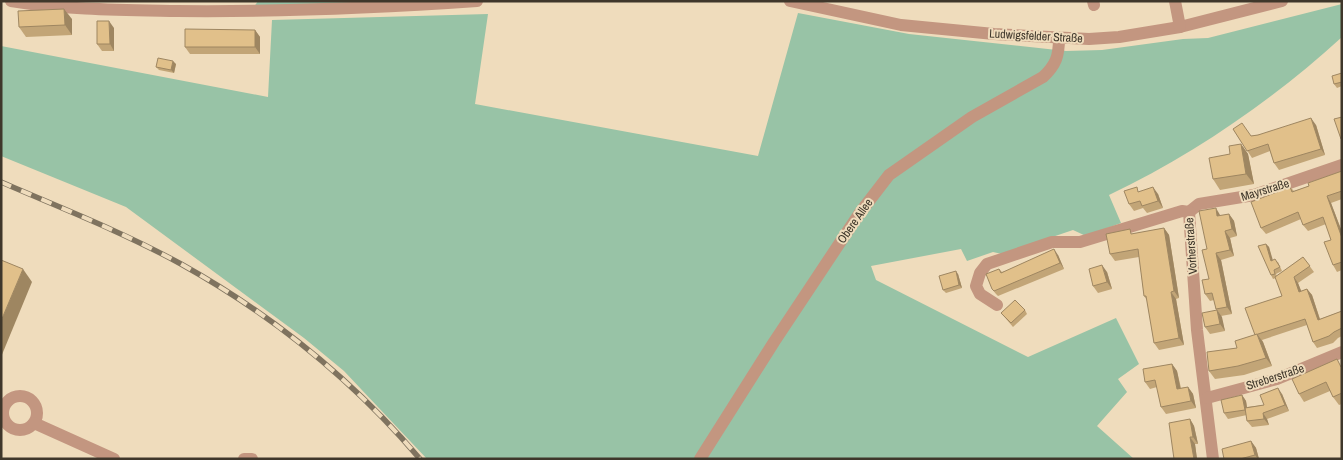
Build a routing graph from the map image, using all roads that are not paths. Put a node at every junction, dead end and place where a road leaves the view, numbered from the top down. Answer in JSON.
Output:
{"nodes":[{"id":1,"x":11,"y":1,"type":"edge"},
{"id":2,"x":477,"y":1,"type":"edge"},
{"id":3,"x":790,"y":1,"type":"edge"},
{"id":4,"x":1174,"y":1,"type":"edge"},
{"id":5,"x":1282,"y":1,"type":"edge"},
{"id":6,"x":1180,"y":27,"type":"junction"},
{"id":7,"x":1059,"y":38,"type":"junction"},
{"id":8,"x":1342,"y":166,"type":"edge"},
{"id":9,"x":1189,"y":212,"type":"junction"},
{"id":10,"x":998,"y":305,"type":"dead end"},
{"id":11,"x":1342,"y":352,"type":"edge"},
{"id":12,"x":1207,"y":398,"type":"junction"},
{"id":13,"x":2,"y":406,"type":"edge"},
{"id":14,"x":34,"y":422,"type":"junction"},
{"id":15,"x":114,"y":459,"type":"edge"},
{"id":16,"x":244,"y":459,"type":"edge"},
{"id":17,"x":252,"y":459,"type":"edge"},
{"id":18,"x":700,"y":459,"type":"edge"},
{"id":19,"x":1214,"y":459,"type":"edge"}],
"edges":[{"from":1,"to":2,"type":"street"},
{"from":3,"to":7,"type":"street","name":"Ludwigsfelder Straße"},
{"from":4,"to":6,"type":"street"},
{"from":5,"to":6,"type":"street","name":"Ludwigsfelder Straße"},
{"from":6,"to":7,"type":"street","name":"Ludwigsfelder Straße"},
{"from":7,"to":18,"type":"street","name":"Obere Allee"},
{"from":8,"to":9,"type":"street","name":"Mayrstraße"},
{"from":9,"to":10,"type":"street","name":"Vorherstraße"},
{"from":9,"to":12,"type":"street","name":"Vorherstraße"},
{"from":11,"to":12,"type":"street","name":"Streberstraße"},
{"from":12,"to":19,"type":"street","name":"Vorherstraße"},
{"from":13,"to":14,"type":"street"},
{"from":13,"to":14,"type":"street"},
{"from":14,"to":15,"type":"street"},
{"from":16,"to":17,"type":"street"}]}
